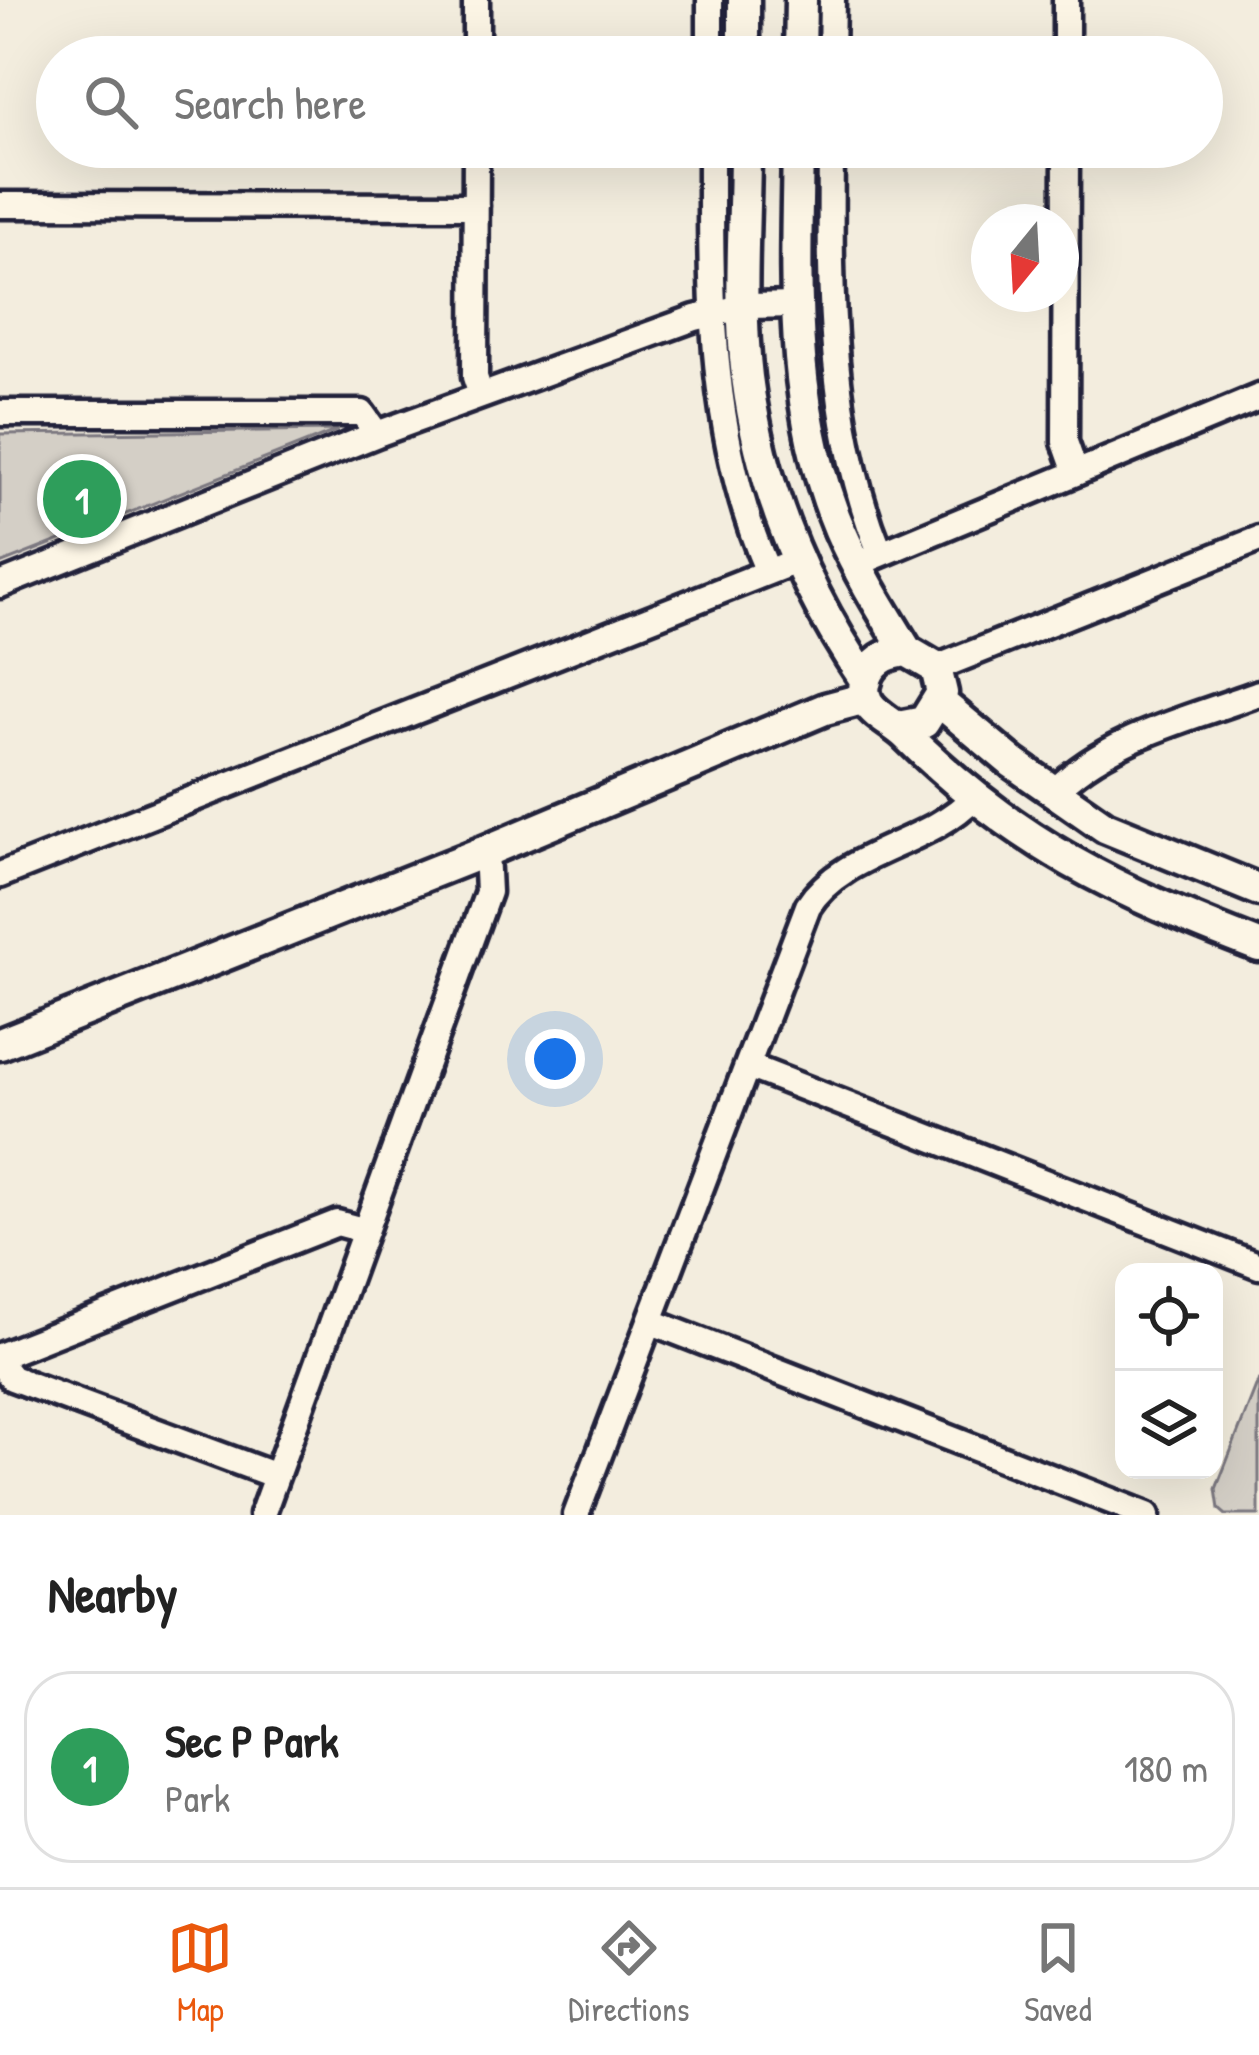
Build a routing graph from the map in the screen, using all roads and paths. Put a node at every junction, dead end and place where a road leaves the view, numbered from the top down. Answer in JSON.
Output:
{"nodes":[{"id":1,"x":476,"y":0,"type":"edge"},
{"id":2,"x":710,"y":0,"type":"edge"},
{"id":3,"x":744,"y":0,"type":"edge"},
{"id":4,"x":801,"y":0,"type":"edge"},
{"id":5,"x":832,"y":0,"type":"edge"},
{"id":6,"x":1066,"y":0,"type":"edge"},
{"id":7,"x":476,"y":36,"type":"edge"},
{"id":8,"x":710,"y":36,"type":"edge"},
{"id":9,"x":745,"y":36,"type":"edge"},
{"id":10,"x":800,"y":36,"type":"edge"},
{"id":11,"x":831,"y":36,"type":"edge"},
{"id":12,"x":1066,"y":36,"type":"edge"},
{"id":13,"x":476,"y":168,"type":"edge"},
{"id":14,"x":710,"y":168,"type":"edge"},
{"id":15,"x":745,"y":168,"type":"edge"},
{"id":16,"x":798,"y":168,"type":"edge"},
{"id":17,"x":831,"y":168,"type":"edge"},
{"id":18,"x":1066,"y":168,"type":"edge"},
{"id":19,"x":0,"y":205,"type":"edge"},
{"id":20,"x":476,"y":206,"type":"junction"},
{"id":21,"x":746,"y":305,"type":"junction"},
{"id":22,"x":796,"y":305,"type":"junction"},
{"id":23,"x":712,"y":313,"type":"junction"},
{"id":24,"x":481,"y":395,"type":"junction"},
{"id":25,"x":1259,"y":397,"type":"edge"},
{"id":26,"x":0,"y":413,"type":"edge"},
{"id":27,"x":376,"y":434,"type":"junction"},
{"id":28,"x":1076,"y":472,"type":"junction"},
{"id":29,"x":1259,"y":539,"type":"edge"},
{"id":30,"x":868,"y":558,"type":"junction"},
{"id":31,"x":782,"y":567,"type":"junction"},
{"id":32,"x":0,"y":585,"type":"edge"},
{"id":33,"x":907,"y":651,"type":"junction"},
{"id":34,"x":936,"y":668,"type":"junction"},
{"id":35,"x":866,"y":690,"type":"junction"},
{"id":36,"x":1259,"y":693,"type":"edge"},
{"id":37,"x":940,"y":702,"type":"junction"},
{"id":38,"x":898,"y":727,"type":"junction"},
{"id":39,"x":1053,"y":793,"type":"junction"},
{"id":40,"x":974,"y":797,"type":"junction"},
{"id":41,"x":486,"y":851,"type":"junction"},
{"id":42,"x":0,"y":875,"type":"edge"},
{"id":43,"x":1259,"y":890,"type":"edge"},
{"id":44,"x":1259,"y":946,"type":"edge"},
{"id":45,"x":0,"y":1044,"type":"edge"},
{"id":46,"x":748,"y":1066,"type":"junction"},
{"id":47,"x":363,"y":1230,"type":"junction"},
{"id":48,"x":1259,"y":1266,"type":"edge"},
{"id":49,"x":652,"y":1322,"type":"junction"},
{"id":50,"x":0,"y":1359,"type":"edge"},
{"id":51,"x":276,"y":1476,"type":"junction"},
{"id":52,"x":262,"y":1515,"type":"edge"},
{"id":53,"x":576,"y":1515,"type":"edge"},
{"id":54,"x":1147,"y":1515,"type":"edge"}],
"edges":[{"from":1,"to":7,"type":"street"},
{"from":2,"to":8,"type":"street"},
{"from":3,"to":9,"type":"street"},
{"from":4,"to":10,"type":"street"},
{"from":5,"to":11,"type":"street"},
{"from":6,"to":12,"type":"street"},
{"from":13,"to":20,"type":"street"},
{"from":14,"to":23,"type":"street"},
{"from":15,"to":21,"type":"street"},
{"from":16,"to":22,"type":"street"},
{"from":17,"to":30,"type":"street"},
{"from":18,"to":28,"type":"street"},
{"from":19,"to":20,"type":"street"},
{"from":20,"to":24,"type":"street"},
{"from":21,"to":22,"type":"street"},
{"from":21,"to":23,"type":"street"},
{"from":21,"to":31,"type":"street"},
{"from":22,"to":30,"type":"street"},
{"from":23,"to":24,"type":"street"},
{"from":23,"to":31,"type":"street"},
{"from":24,"to":27,"type":"street"},
{"from":25,"to":28,"type":"street"},
{"from":26,"to":27,"type":"street"},
{"from":27,"to":32,"type":"street"},
{"from":28,"to":30,"type":"street"},
{"from":29,"to":34,"type":"street"},
{"from":30,"to":33,"type":"street"},
{"from":31,"to":35,"type":"street"},
{"from":31,"to":42,"type":"street"},
{"from":33,"to":34,"type":"street"},
{"from":33,"to":35,"type":"street"},
{"from":34,"to":37,"type":"street"},
{"from":35,"to":38,"type":"street"},
{"from":35,"to":41,"type":"street"},
{"from":36,"to":39,"type":"street"},
{"from":37,"to":38,"type":"street"},
{"from":37,"to":39,"type":"street"},
{"from":38,"to":40,"type":"street"},
{"from":39,"to":43,"type":"street"},
{"from":40,"to":44,"type":"street"},
{"from":40,"to":46,"type":"street"},
{"from":41,"to":45,"type":"street"},
{"from":41,"to":47,"type":"street"},
{"from":46,"to":48,"type":"street"},
{"from":46,"to":49,"type":"street"},
{"from":47,"to":50,"type":"street"},
{"from":47,"to":51,"type":"street"},
{"from":49,"to":53,"type":"street"},
{"from":49,"to":54,"type":"street"},
{"from":50,"to":51,"type":"street"},
{"from":51,"to":52,"type":"street"}]}
